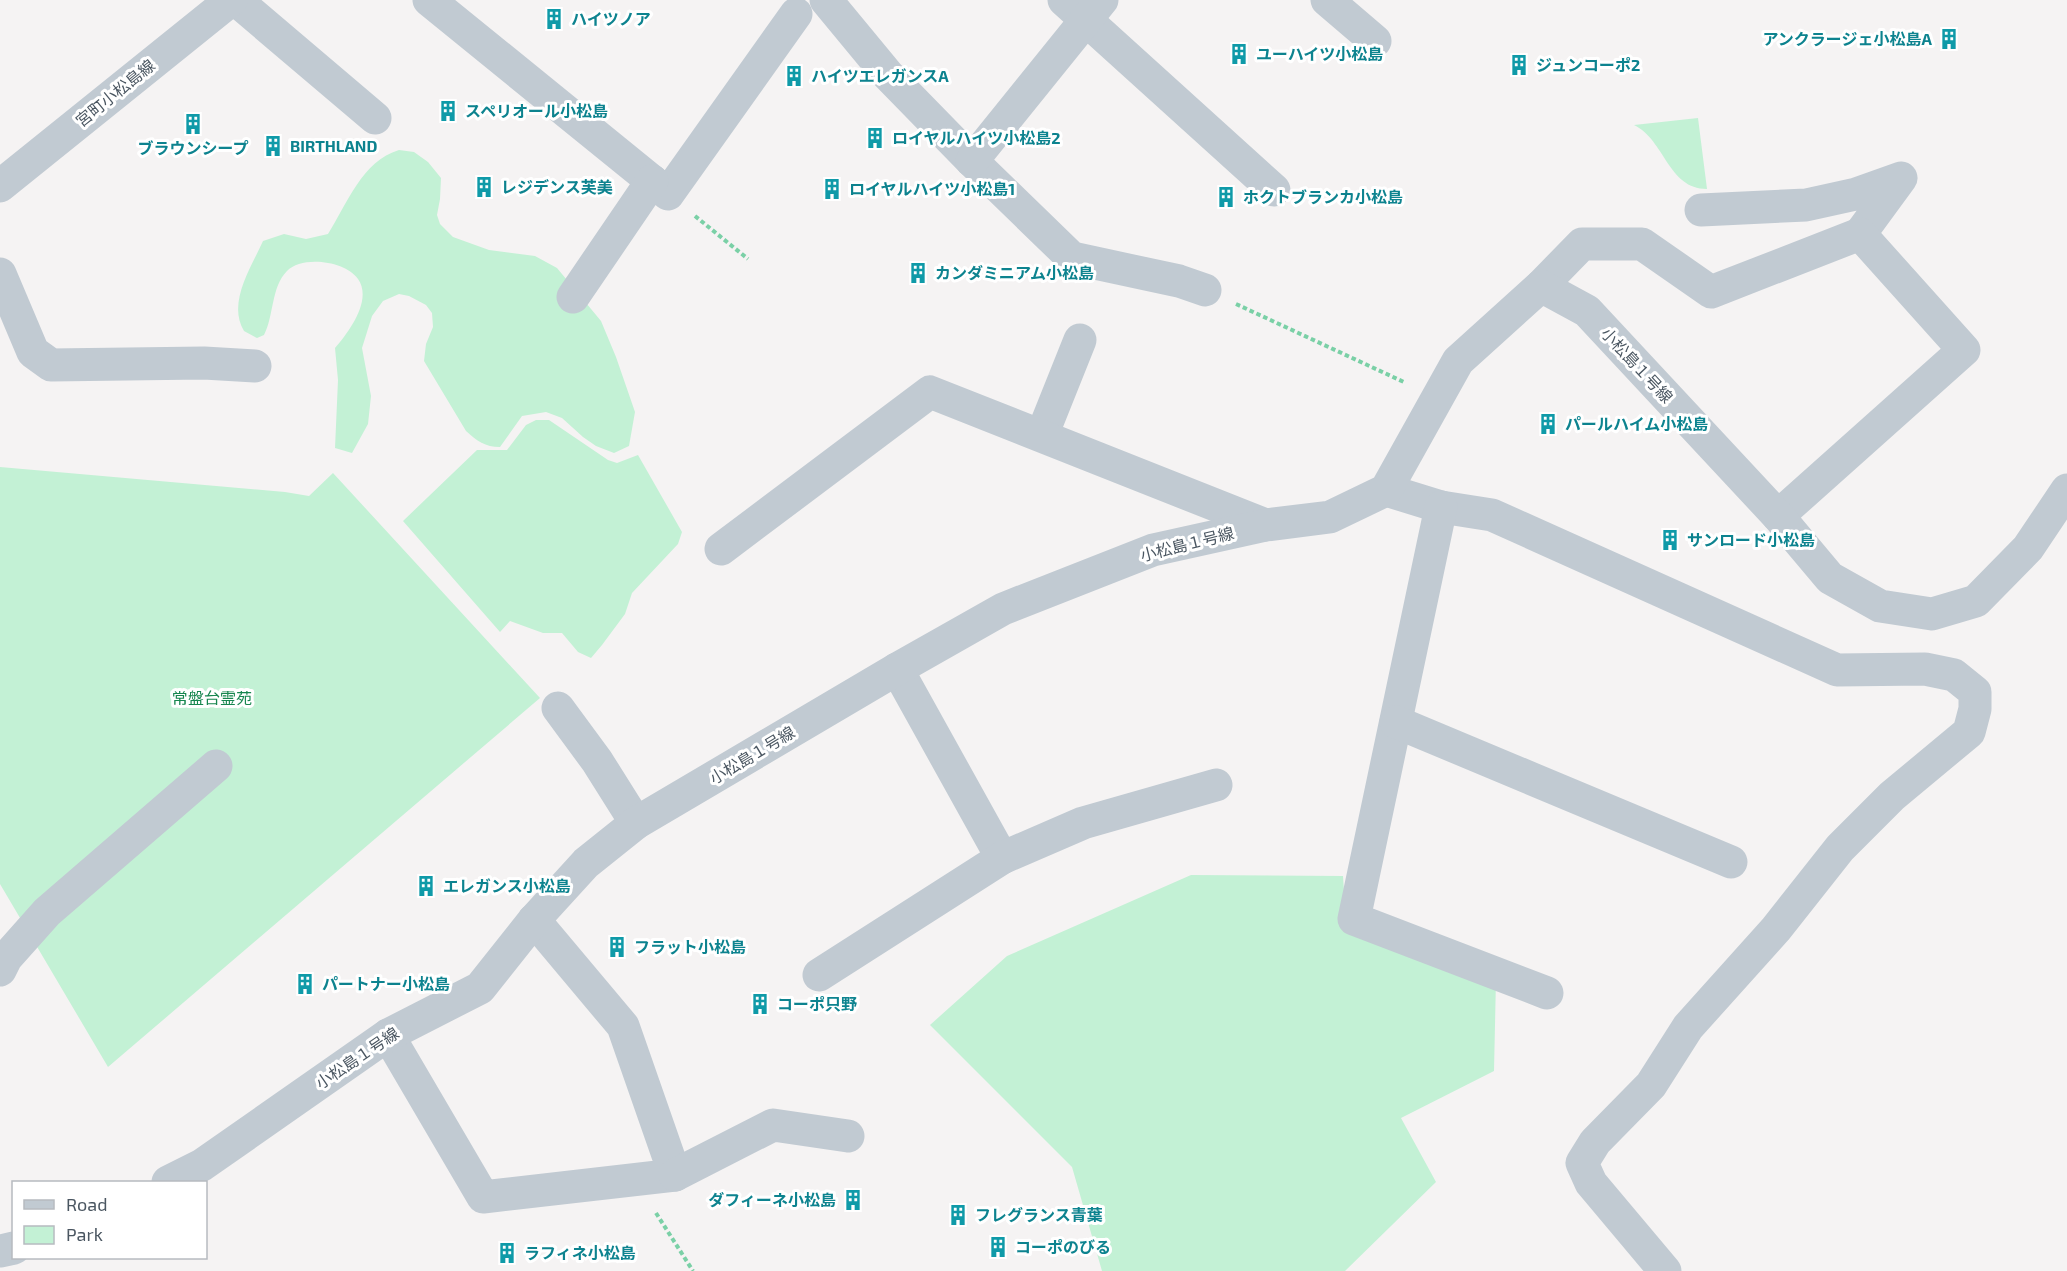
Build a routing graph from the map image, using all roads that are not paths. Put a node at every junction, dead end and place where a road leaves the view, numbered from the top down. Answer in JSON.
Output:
{"nodes":[{"id":1,"x":231,"y":0,"type":"edge"},
{"id":2,"x":236,"y":0,"type":"edge"},
{"id":3,"x":429,"y":0,"type":"edge"},
{"id":4,"x":826,"y":0,"type":"edge"},
{"id":5,"x":1327,"y":0,"type":"edge"},
{"id":6,"x":1084,"y":7,"type":"edge"},
{"id":7,"x":796,"y":14,"type":"dead end"},
{"id":8,"x":1375,"y":41,"type":"dead end"},
{"id":9,"x":375,"y":118,"type":"dead end"},
{"id":10,"x":972,"y":161,"type":"junction"},
{"id":11,"x":0,"y":186,"type":"edge"},
{"id":12,"x":660,"y":187,"type":"junction"},
{"id":13,"x":1274,"y":190,"type":"dead end"},
{"id":14,"x":1701,"y":210,"type":"dead end"},
{"id":15,"x":1860,"y":234,"type":"junction"},
{"id":16,"x":0,"y":274,"type":"edge"},
{"id":17,"x":1541,"y":286,"type":"junction"},
{"id":18,"x":1205,"y":290,"type":"road end"},
{"id":19,"x":573,"y":297,"type":"dead end"},
{"id":20,"x":1080,"y":340,"type":"dead end"},
{"id":21,"x":255,"y":366,"type":"dead end"},
{"id":22,"x":1041,"y":435,"type":"junction"},
{"id":23,"x":1386,"y":490,"type":"junction"},
{"id":24,"x":2067,"y":490,"type":"edge"},
{"id":25,"x":1441,"y":507,"type":"junction"},
{"id":26,"x":1778,"y":516,"type":"junction"},
{"id":27,"x":1266,"y":525,"type":"junction"},
{"id":28,"x":722,"y":549,"type":"dead end"},
{"id":29,"x":897,"y":669,"type":"junction"},
{"id":30,"x":558,"y":708,"type":"dead end"},
{"id":31,"x":1396,"y":722,"type":"junction"},
{"id":32,"x":216,"y":766,"type":"dead end"},
{"id":33,"x":1215,"y":785,"type":"dead end"},
{"id":34,"x":636,"y":823,"type":"junction"},
{"id":35,"x":1002,"y":858,"type":"junction"},
{"id":36,"x":1731,"y":862,"type":"dead end"},
{"id":37,"x":534,"y":920,"type":"junction"},
{"id":38,"x":0,"y":970,"type":"edge"},
{"id":39,"x":819,"y":975,"type":"dead end"},
{"id":40,"x":1547,"y":993,"type":"dead end"},
{"id":41,"x":388,"y":1035,"type":"junction"},
{"id":42,"x":848,"y":1136,"type":"dead end"},
{"id":43,"x":675,"y":1175,"type":"junction"},
{"id":44,"x":170,"y":1181,"type":"edge"},
{"id":45,"x":1665,"y":1271,"type":"edge"}],
"edges":[{"from":1,"to":11,"type":"street","name":"宮町小松島線"},
{"from":2,"to":9,"type":"street"},
{"from":3,"to":12,"type":"street"},
{"from":4,"to":10,"type":"street"},
{"from":5,"to":8,"type":"street"},
{"from":6,"to":10,"type":"street"},
{"from":6,"to":13,"type":"street"},
{"from":7,"to":12,"type":"street"},
{"from":10,"to":18,"type":"street"},
{"from":12,"to":19,"type":"street"},
{"from":14,"to":15,"type":"street"},
{"from":15,"to":17,"type":"street"},
{"from":15,"to":26,"type":"street"},
{"from":16,"to":21,"type":"street"},
{"from":17,"to":23,"type":"street"},
{"from":17,"to":26,"type":"street","name":"小松島１号線"},
{"from":20,"to":22,"type":"street"},
{"from":22,"to":27,"type":"street"},
{"from":22,"to":28,"type":"street"},
{"from":23,"to":25,"type":"street"},
{"from":23,"to":27,"type":"street","name":"小松島１号線"},
{"from":24,"to":26,"type":"street","name":"小松島１号線"},
{"from":25,"to":31,"type":"street"},
{"from":25,"to":45,"type":"street"},
{"from":27,"to":29,"type":"street","name":"小松島１号線"},
{"from":29,"to":34,"type":"street","name":"小松島１号線"},
{"from":29,"to":35,"type":"street"},
{"from":30,"to":34,"type":"street"},
{"from":31,"to":36,"type":"street"},
{"from":31,"to":40,"type":"street"},
{"from":32,"to":38,"type":"street"},
{"from":33,"to":35,"type":"street"},
{"from":34,"to":37,"type":"street","name":"小松島１号線"},
{"from":35,"to":39,"type":"street"},
{"from":37,"to":41,"type":"street","name":"小松島１号線"},
{"from":37,"to":43,"type":"street"},
{"from":41,"to":43,"type":"street"},
{"from":41,"to":44,"type":"street","name":"小松島１号線"},
{"from":42,"to":43,"type":"street"}]}
